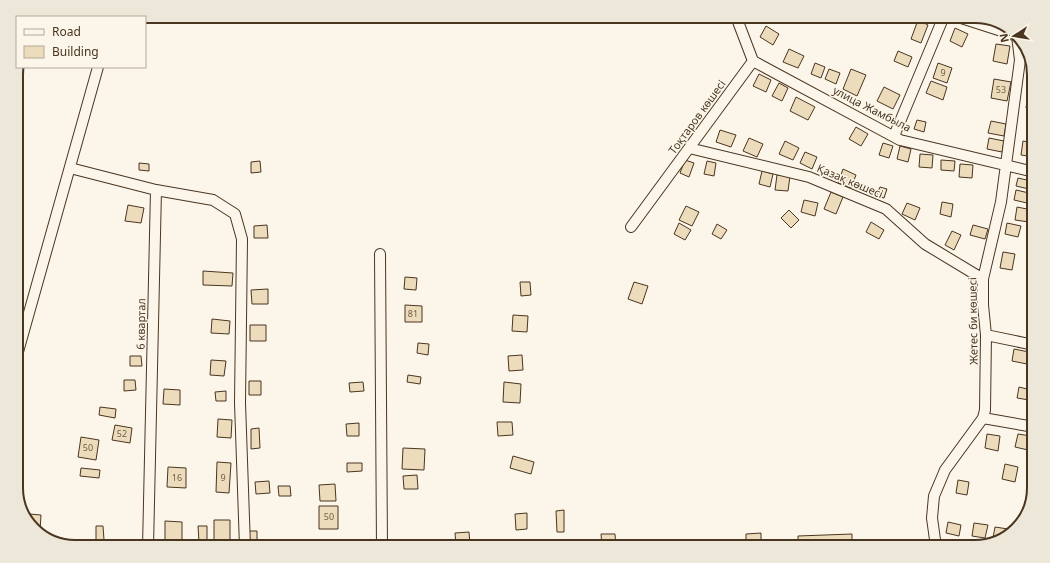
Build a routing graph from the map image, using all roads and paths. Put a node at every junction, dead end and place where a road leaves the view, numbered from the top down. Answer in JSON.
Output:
{"nodes":[{"id":1,"x":739,"y":23,"type":"edge"},
{"id":2,"x":941,"y":23,"type":"edge"},
{"id":3,"x":977,"y":23,"type":"edge"},
{"id":4,"x":1003,"y":32,"type":"edge"},
{"id":5,"x":1018,"y":46,"type":"edge"},
{"id":6,"x":753,"y":60,"type":"junction"},
{"id":7,"x":98,"y":68,"type":"edge"},
{"id":8,"x":894,"y":136,"type":"junction"},
{"id":9,"x":689,"y":148,"type":"junction"},
{"id":10,"x":1006,"y":165,"type":"junction"},
{"id":11,"x":70,"y":168,"type":"junction"},
{"id":12,"x":1027,"y":170,"type":"edge"},
{"id":13,"x":156,"y":190,"type":"junction"},
{"id":14,"x":631,"y":227,"type":"dead end"},
{"id":15,"x":380,"y":254,"type":"dead end"},
{"id":16,"x":983,"y":279,"type":"junction"},
{"id":17,"x":23,"y":334,"type":"edge"},
{"id":18,"x":986,"y":335,"type":"junction"},
{"id":19,"x":1027,"y":344,"type":"edge"},
{"id":20,"x":983,"y":418,"type":"junction"},
{"id":21,"x":1027,"y":426,"type":"edge"},
{"id":22,"x":148,"y":540,"type":"edge"},
{"id":23,"x":245,"y":540,"type":"edge"},
{"id":24,"x":382,"y":540,"type":"edge"},
{"id":25,"x":935,"y":540,"type":"edge"}],
"edges":[{"from":1,"to":6,"type":"street"},
{"from":2,"to":8,"type":"street"},
{"from":3,"to":4,"type":"street"},
{"from":5,"to":10,"type":"street","name":"Жетес би көшесі"},
{"from":6,"to":8,"type":"street","name":"улица Жамбыла"},
{"from":6,"to":9,"type":"street","name":"Тоқтаров көшесі"},
{"from":7,"to":11,"type":"street"},
{"from":8,"to":10,"type":"street","name":"улица Жамбыла"},
{"from":9,"to":14,"type":"street","name":"Тоқтаров көшесі"},
{"from":9,"to":16,"type":"street","name":"Қазақ көшесі"},
{"from":10,"to":12,"type":"street","name":"улица Жамбыла"},
{"from":10,"to":16,"type":"street","name":"Жетес би көшесі"},
{"from":11,"to":13,"type":"street"},
{"from":11,"to":17,"type":"street"},
{"from":13,"to":22,"type":"street","name":"6 квартал"},
{"from":13,"to":23,"type":"street"},
{"from":15,"to":24,"type":"street"},
{"from":16,"to":18,"type":"street","name":"Жетес би көшесі"},
{"from":18,"to":19,"type":"street"},
{"from":18,"to":20,"type":"street","name":"Жетес би көшесі"},
{"from":20,"to":21,"type":"street"},
{"from":20,"to":25,"type":"street","name":"Жетес би көшесі"}]}
